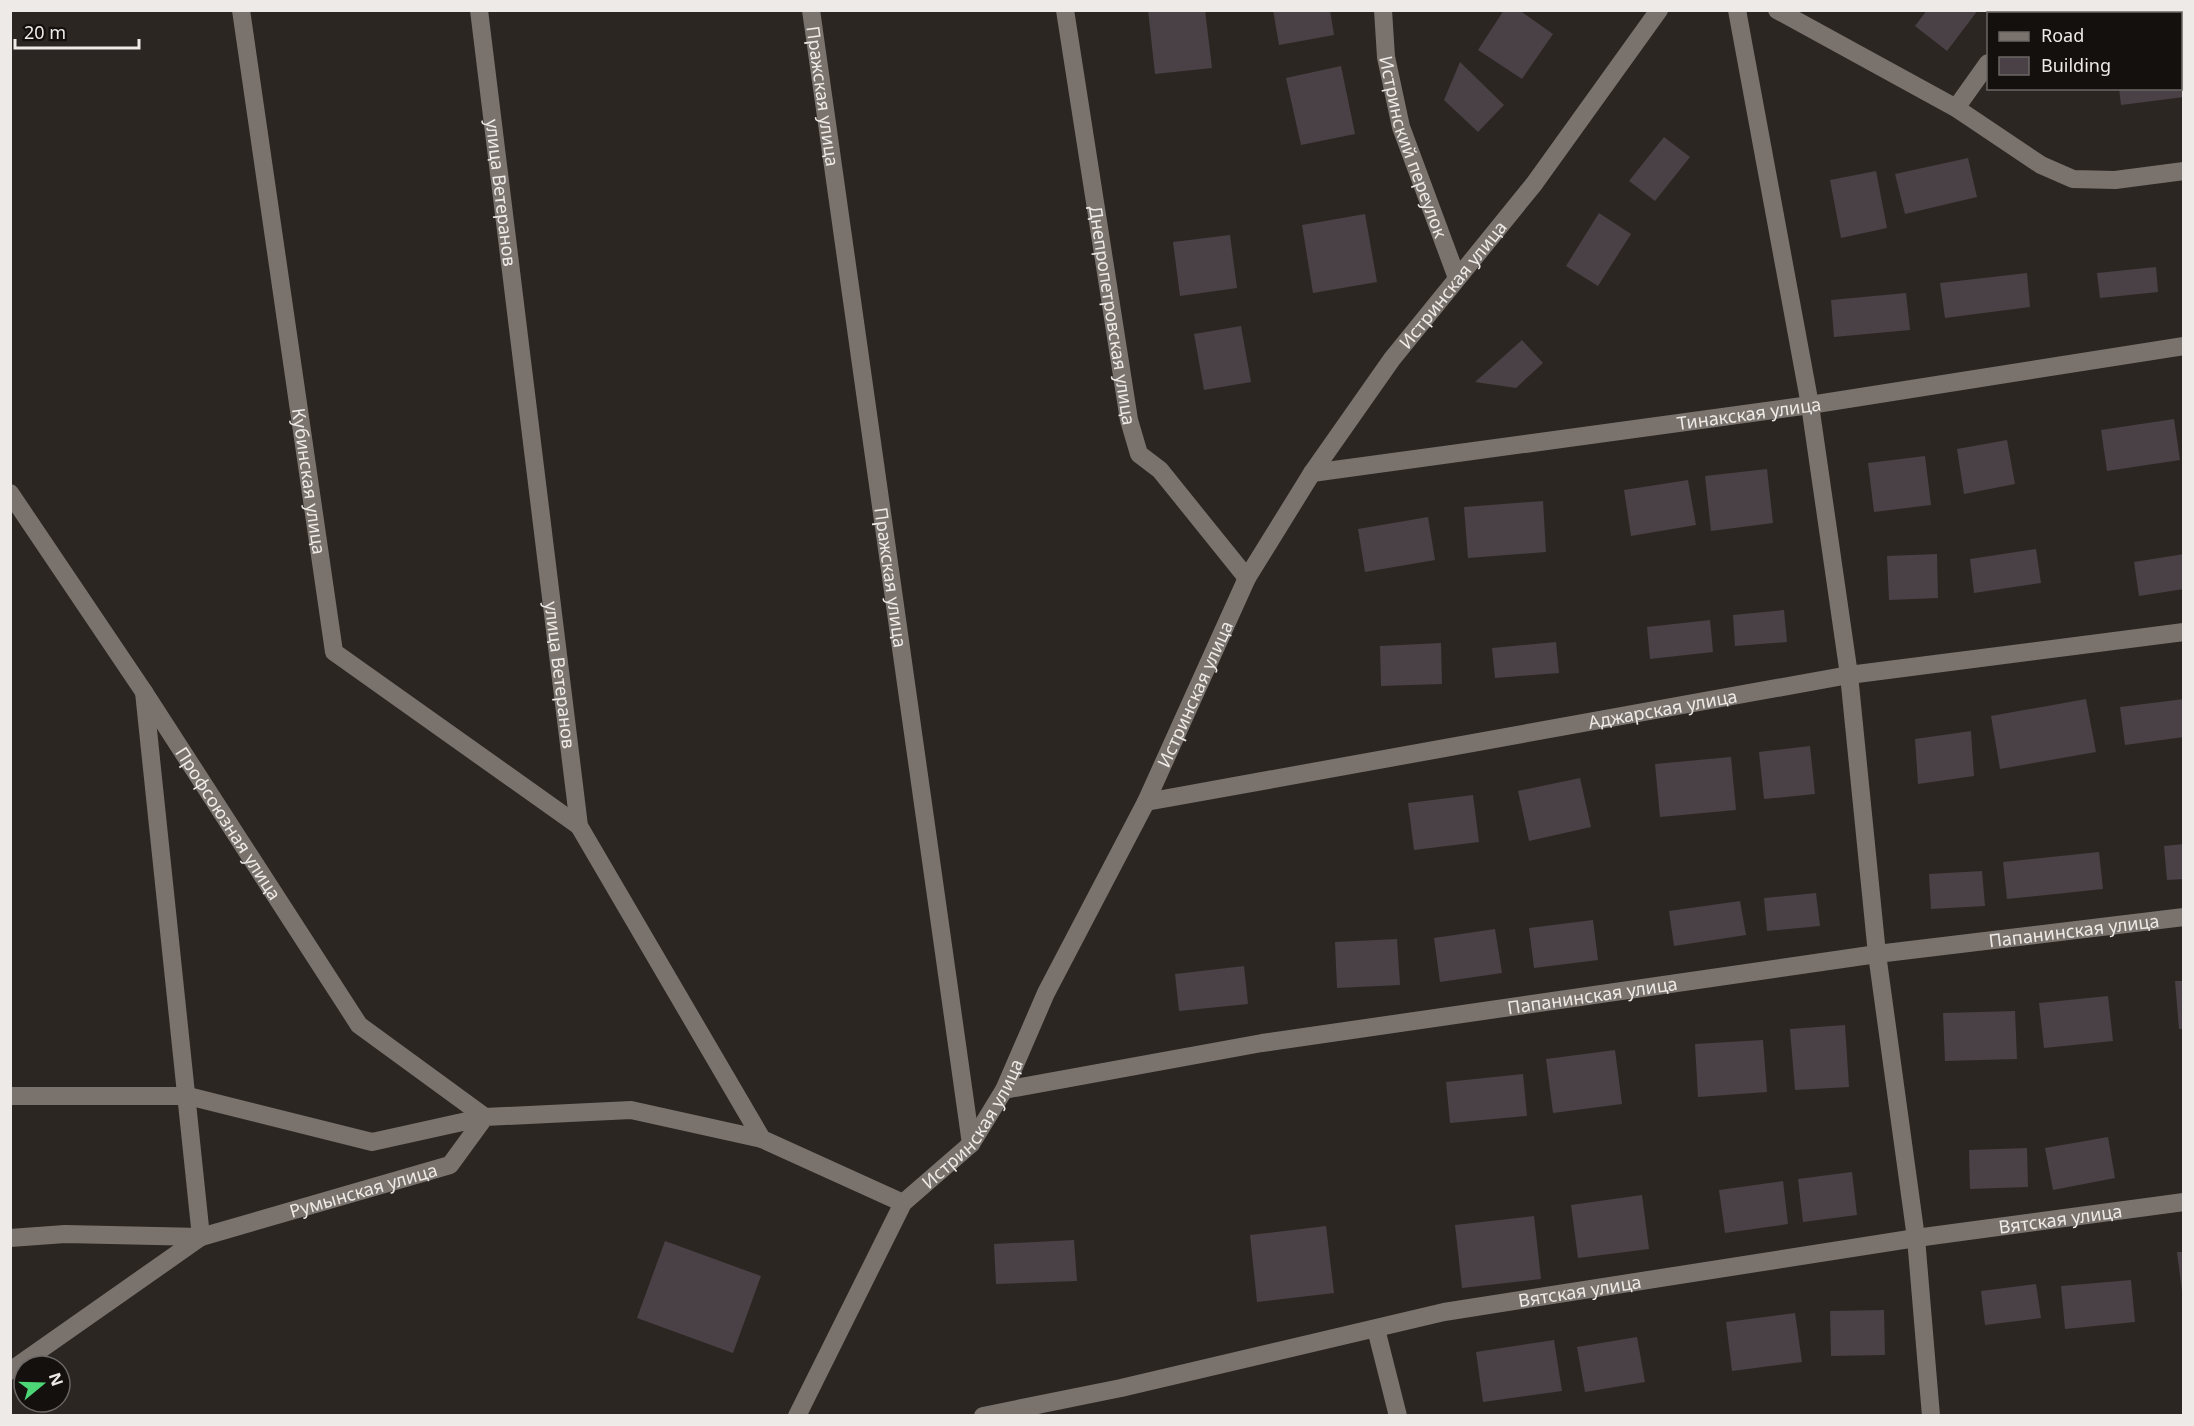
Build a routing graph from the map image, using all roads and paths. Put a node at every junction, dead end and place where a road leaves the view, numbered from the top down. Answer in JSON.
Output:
{"nodes":[{"id":1,"x":241,"y":10,"type":"edge"},
{"id":2,"x":479,"y":10,"type":"edge"},
{"id":3,"x":811,"y":10,"type":"edge"},
{"id":4,"x":1065,"y":10,"type":"edge"},
{"id":5,"x":1383,"y":10,"type":"edge"},
{"id":6,"x":1659,"y":10,"type":"edge"},
{"id":7,"x":1737,"y":10,"type":"edge"},
{"id":8,"x":1777,"y":10,"type":"edge"},
{"id":9,"x":1987,"y":66,"type":"edge"},
{"id":10,"x":1956,"y":108,"type":"junction"},
{"id":11,"x":2184,"y":171,"type":"edge"},
{"id":12,"x":1457,"y":278,"type":"junction"},
{"id":13,"x":2184,"y":346,"type":"edge"},
{"id":14,"x":1810,"y":405,"type":"junction"},
{"id":15,"x":1312,"y":472,"type":"junction"},
{"id":16,"x":10,"y":493,"type":"edge"},
{"id":17,"x":1247,"y":578,"type":"junction"},
{"id":18,"x":2184,"y":632,"type":"edge"},
{"id":19,"x":1849,"y":675,"type":"junction"},
{"id":20,"x":144,"y":692,"type":"junction"},
{"id":21,"x":1146,"y":801,"type":"junction"},
{"id":22,"x":579,"y":826,"type":"junction"},
{"id":23,"x":2184,"y":917,"type":"edge"},
{"id":24,"x":1877,"y":954,"type":"junction"},
{"id":25,"x":1004,"y":1090,"type":"junction"},
{"id":26,"x":10,"y":1096,"type":"edge"},
{"id":27,"x":188,"y":1096,"type":"junction"},
{"id":28,"x":485,"y":1117,"type":"junction"},
{"id":29,"x":762,"y":1139,"type":"junction"},
{"id":30,"x":971,"y":1144,"type":"junction"},
{"id":31,"x":2184,"y":1202,"type":"edge"},
{"id":32,"x":903,"y":1203,"type":"junction"},
{"id":33,"x":201,"y":1237,"type":"junction"},
{"id":34,"x":10,"y":1238,"type":"edge"},
{"id":35,"x":1916,"y":1238,"type":"junction"},
{"id":36,"x":1376,"y":1329,"type":"junction"},
{"id":37,"x":10,"y":1371,"type":"edge"},
{"id":38,"x":797,"y":1416,"type":"edge"},
{"id":39,"x":983,"y":1416,"type":"edge"},
{"id":40,"x":1398,"y":1416,"type":"edge"},
{"id":41,"x":1931,"y":1416,"type":"edge"}],
"edges":[{"from":1,"to":22,"type":"street","name":"Кубинская улица"},
{"from":2,"to":22,"type":"street","name":"улица Ветеранов"},
{"from":3,"to":30,"type":"street","name":"Пражская улица"},
{"from":4,"to":17,"type":"street","name":"Днепропетровская улица"},
{"from":5,"to":12,"type":"street","name":"Истринский переулок"},
{"from":6,"to":12,"type":"street","name":"Истринская улица"},
{"from":7,"to":14,"type":"street"},
{"from":8,"to":10,"type":"street"},
{"from":9,"to":10,"type":"street"},
{"from":10,"to":11,"type":"street"},
{"from":12,"to":15,"type":"street","name":"Истринская улица"},
{"from":13,"to":14,"type":"street","name":"Тинакская улица"},
{"from":14,"to":15,"type":"street","name":"Тинакская улица"},
{"from":14,"to":19,"type":"street"},
{"from":15,"to":17,"type":"street","name":"Истринская улица"},
{"from":16,"to":20,"type":"street","name":"Профсоюзная улица"},
{"from":17,"to":21,"type":"street","name":"Истринская улица"},
{"from":18,"to":19,"type":"street","name":"Аджарская улица"},
{"from":19,"to":21,"type":"street","name":"Аджарская улица"},
{"from":19,"to":24,"type":"street"},
{"from":20,"to":27,"type":"street"},
{"from":20,"to":28,"type":"street","name":"Профсоюзная улица"},
{"from":21,"to":25,"type":"street","name":"Истринская улица"},
{"from":22,"to":29,"type":"street","name":"улица Ветеранов"},
{"from":23,"to":24,"type":"street","name":"Папанинская улица"},
{"from":24,"to":25,"type":"street","name":"Папанинская улица"},
{"from":24,"to":35,"type":"street"},
{"from":25,"to":30,"type":"street","name":"Истринская улица"},
{"from":26,"to":27,"type":"street"},
{"from":27,"to":28,"type":"street"},
{"from":27,"to":33,"type":"street"},
{"from":28,"to":29,"type":"street"},
{"from":28,"to":33,"type":"street","name":"Румынская улица"},
{"from":29,"to":32,"type":"street"},
{"from":30,"to":32,"type":"street","name":"Истринская улица"},
{"from":31,"to":35,"type":"street","name":"Вятская улица"},
{"from":32,"to":38,"type":"street","name":"Истринская улица"},
{"from":33,"to":34,"type":"street","name":"Румынская улица"},
{"from":33,"to":37,"type":"street"},
{"from":35,"to":36,"type":"street","name":"Вятская улица"},
{"from":35,"to":41,"type":"street"},
{"from":36,"to":39,"type":"street","name":"Вятская улица"},
{"from":36,"to":40,"type":"street"}]}
